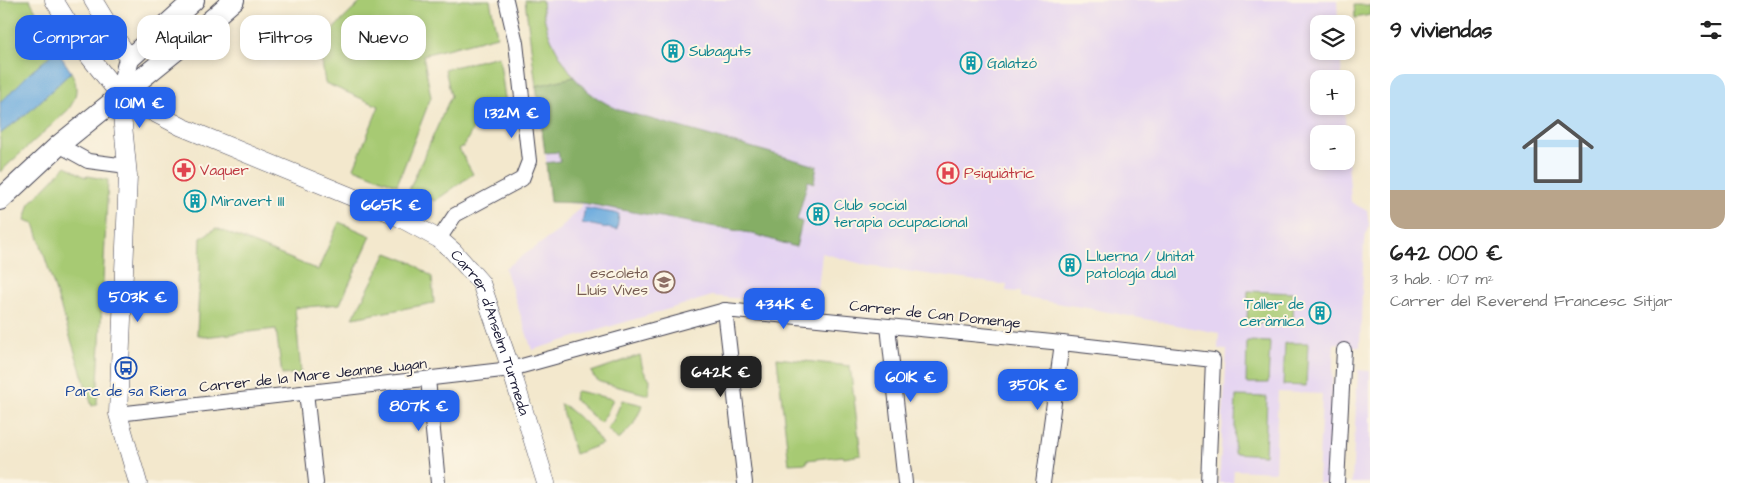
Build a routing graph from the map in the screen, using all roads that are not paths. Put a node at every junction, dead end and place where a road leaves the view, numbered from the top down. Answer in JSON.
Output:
{"nodes":[{"id":1,"x":54,"y":0,"type":"edge"},
{"id":2,"x":93,"y":0,"type":"edge"},
{"id":3,"x":194,"y":0,"type":"edge"},
{"id":4,"x":234,"y":0,"type":"edge"},
{"id":5,"x":506,"y":0,"type":"edge"},
{"id":6,"x":129,"y":59,"type":"junction"},
{"id":7,"x":120,"y":95,"type":"junction"},
{"id":8,"x":59,"y":145,"type":"junction"},
{"id":9,"x":127,"y":166,"type":"junction"},
{"id":10,"x":0,"y":200,"type":"edge"},
{"id":11,"x":439,"y":239,"type":"junction"},
{"id":12,"x":725,"y":310,"type":"junction"},
{"id":13,"x":888,"y":326,"type":"junction"},
{"id":14,"x":1062,"y":343,"type":"junction"},
{"id":15,"x":1344,"y":350,"type":"dead end"},
{"id":16,"x":511,"y":369,"type":"junction"},
{"id":17,"x":428,"y":379,"type":"junction"},
{"id":18,"x":306,"y":392,"type":"junction"},
{"id":19,"x":118,"y":414,"type":"junction"},
{"id":20,"x":138,"y":483,"type":"edge"},
{"id":21,"x":316,"y":483,"type":"edge"},
{"id":22,"x":438,"y":483,"type":"edge"},
{"id":23,"x":546,"y":483,"type":"edge"},
{"id":24,"x":745,"y":483,"type":"edge"},
{"id":25,"x":905,"y":483,"type":"edge"},
{"id":26,"x":1043,"y":483,"type":"edge"},
{"id":27,"x":1208,"y":483,"type":"edge"},
{"id":28,"x":1337,"y":483,"type":"edge"}],
"edges":[{"from":1,"to":7,"type":"street"},
{"from":2,"to":6,"type":"street"},
{"from":3,"to":6,"type":"main road"},
{"from":4,"to":7,"type":"main road"},
{"from":5,"to":11,"type":"street"},
{"from":6,"to":7,"type":"main road"},
{"from":7,"to":8,"type":"main road"},
{"from":7,"to":9,"type":"street"},
{"from":7,"to":11,"type":"street","name":"Carrer d'Anselm Turmeda"},
{"from":8,"to":9,"type":"street"},
{"from":8,"to":10,"type":"main road"},
{"from":9,"to":19,"type":"street"},
{"from":11,"to":16,"type":"street","name":"Carrer d'Anselm Turmeda"},
{"from":12,"to":13,"type":"street","name":"Carrer de Can Domenge"},
{"from":12,"to":16,"type":"street","name":"Carrer de Can Domenge"},
{"from":12,"to":24,"type":"street"},
{"from":13,"to":14,"type":"street","name":"Carrer de Can Domenge"},
{"from":13,"to":25,"type":"street"},
{"from":14,"to":26,"type":"street"},
{"from":14,"to":27,"type":"street","name":"Carrer de Can Domenge"},
{"from":15,"to":28,"type":"street"},
{"from":16,"to":17,"type":"street","name":"Carrer de la Mare Jeanne Jugan"},
{"from":16,"to":23,"type":"street","name":"Carrer d'Anselm Turmeda"},
{"from":17,"to":18,"type":"street","name":"Carrer de la Mare Jeanne Jugan"},
{"from":17,"to":22,"type":"street"},
{"from":18,"to":19,"type":"street","name":"Carrer de la Mare Jeanne Jugan"},
{"from":18,"to":21,"type":"street"},
{"from":19,"to":20,"type":"street"}]}
